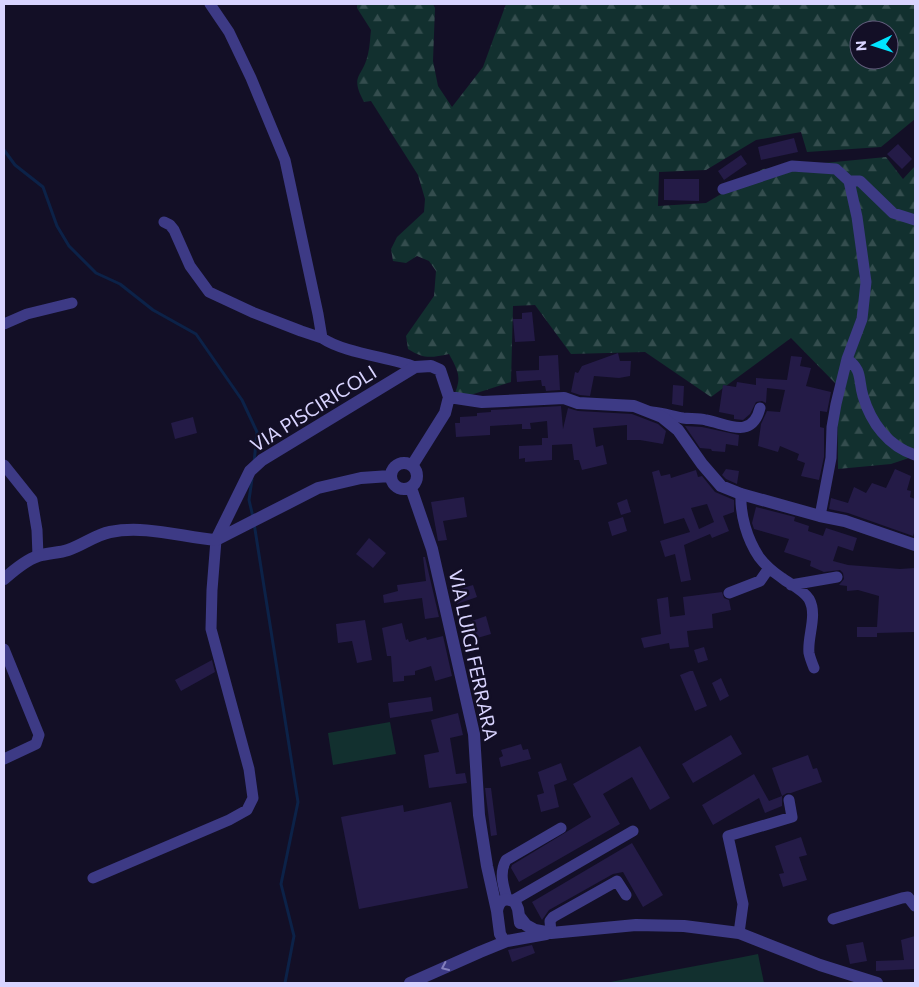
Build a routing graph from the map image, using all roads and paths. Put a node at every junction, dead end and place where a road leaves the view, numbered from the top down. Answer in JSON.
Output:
{"nodes":[{"id":1,"x":210,"y":4,"type":"edge"},
{"id":2,"x":849,"y":181,"type":"junction"},
{"id":3,"x":723,"y":189,"type":"dead end"},
{"id":4,"x":915,"y":220,"type":"edge"},
{"id":5,"x":164,"y":222,"type":"dead end"},
{"id":6,"x":72,"y":303,"type":"dead end"},
{"id":7,"x":4,"y":324,"type":"edge"},
{"id":8,"x":322,"y":338,"type":"junction"},
{"id":9,"x":847,"y":359,"type":"junction"},
{"id":10,"x":415,"y":367,"type":"junction"},
{"id":11,"x":448,"y":397,"type":"junction"},
{"id":12,"x":760,"y":408,"type":"dead end"},
{"id":13,"x":649,"y":412,"type":"junction"},
{"id":14,"x":915,"y":455,"type":"edge"},
{"id":15,"x":413,"y":464,"type":"junction"},
{"id":16,"x":4,"y":465,"type":"edge"},
{"id":17,"x":390,"y":476,"type":"junction"},
{"id":18,"x":410,"y":488,"type":"junction"},
{"id":19,"x":741,"y":494,"type":"junction"},
{"id":20,"x":820,"y":516,"type":"junction"},
{"id":21,"x":218,"y":535,"type":"junction"},
{"id":22,"x":915,"y":545,"type":"edge"},
{"id":23,"x":915,"y":551,"type":"edge"},
{"id":24,"x":38,"y":556,"type":"junction"},
{"id":25,"x":769,"y":568,"type":"junction"},
{"id":26,"x":837,"y":577,"type":"dead end"},
{"id":27,"x":4,"y":579,"type":"edge"},
{"id":28,"x":791,"y":585,"type":"junction"},
{"id":29,"x":729,"y":593,"type":"dead end"},
{"id":30,"x":4,"y":649,"type":"edge"},
{"id":31,"x":814,"y":668,"type":"dead end"},
{"id":32,"x":4,"y":759,"type":"edge"},
{"id":33,"x":789,"y":800,"type":"dead end"},
{"id":34,"x":561,"y":828,"type":"dead end"},
{"id":35,"x":633,"y":831,"type":"dead end"},
{"id":36,"x":93,"y":878,"type":"dead end"},
{"id":37,"x":626,"y":895,"type":"dead end"},
{"id":38,"x":509,"y":903,"type":"junction"},
{"id":39,"x":915,"y":906,"type":"edge"},
{"id":40,"x":833,"y":918,"type":"dead end"},
{"id":41,"x":498,"y":926,"type":"junction"},
{"id":42,"x":551,"y":933,"type":"junction"},
{"id":43,"x":739,"y":933,"type":"junction"},
{"id":44,"x":512,"y":939,"type":"junction"},
{"id":45,"x":480,"y":952,"type":"junction"},
{"id":46,"x":410,"y":983,"type":"edge"},
{"id":47,"x":877,"y":983,"type":"edge"}],
"edges":[{"from":1,"to":8,"type":"street"},
{"from":2,"to":3,"type":"street"},
{"from":2,"to":4,"type":"street"},
{"from":2,"to":9,"type":"street"},
{"from":5,"to":8,"type":"street"},
{"from":6,"to":7,"type":"street"},
{"from":8,"to":10,"type":"street"},
{"from":9,"to":14,"type":"street"},
{"from":9,"to":20,"type":"street"},
{"from":10,"to":11,"type":"street"},
{"from":10,"to":21,"type":"street","name":"VIA PISCIRICOLI"},
{"from":11,"to":13,"type":"street"},
{"from":11,"to":15,"type":"street"},
{"from":12,"to":13,"type":"street"},
{"from":13,"to":19,"type":"street"},
{"from":15,"to":17,"type":"street"},
{"from":15,"to":18,"type":"street","name":"VIA LUIGI FERRARA"},
{"from":16,"to":24,"type":"street"},
{"from":17,"to":18,"type":"street"},
{"from":17,"to":21,"type":"street"},
{"from":18,"to":38,"type":"street","name":"VIA LUIGI FERRARA"},
{"from":19,"to":20,"type":"street"},
{"from":19,"to":25,"type":"street"},
{"from":20,"to":22,"type":"street"},
{"from":20,"to":23,"type":"street"},
{"from":21,"to":24,"type":"street"},
{"from":21,"to":36,"type":"street"},
{"from":24,"to":27,"type":"street"},
{"from":25,"to":28,"type":"street"},
{"from":25,"to":29,"type":"street"},
{"from":26,"to":28,"type":"street"},
{"from":28,"to":31,"type":"street"},
{"from":30,"to":32,"type":"street"},
{"from":33,"to":43,"type":"street"},
{"from":34,"to":38,"type":"street"},
{"from":35,"to":38,"type":"street"},
{"from":37,"to":42,"type":"street"},
{"from":38,"to":41,"type":"street"},
{"from":38,"to":42,"type":"street"},
{"from":38,"to":44,"type":"street"},
{"from":39,"to":40,"type":"street"},
{"from":41,"to":44,"type":"street"},
{"from":41,"to":45,"type":"street"},
{"from":42,"to":43,"type":"street"},
{"from":42,"to":44,"type":"street"},
{"from":43,"to":47,"type":"street"},
{"from":44,"to":45,"type":"street"},
{"from":45,"to":46,"type":"street","one_way":true}]}
